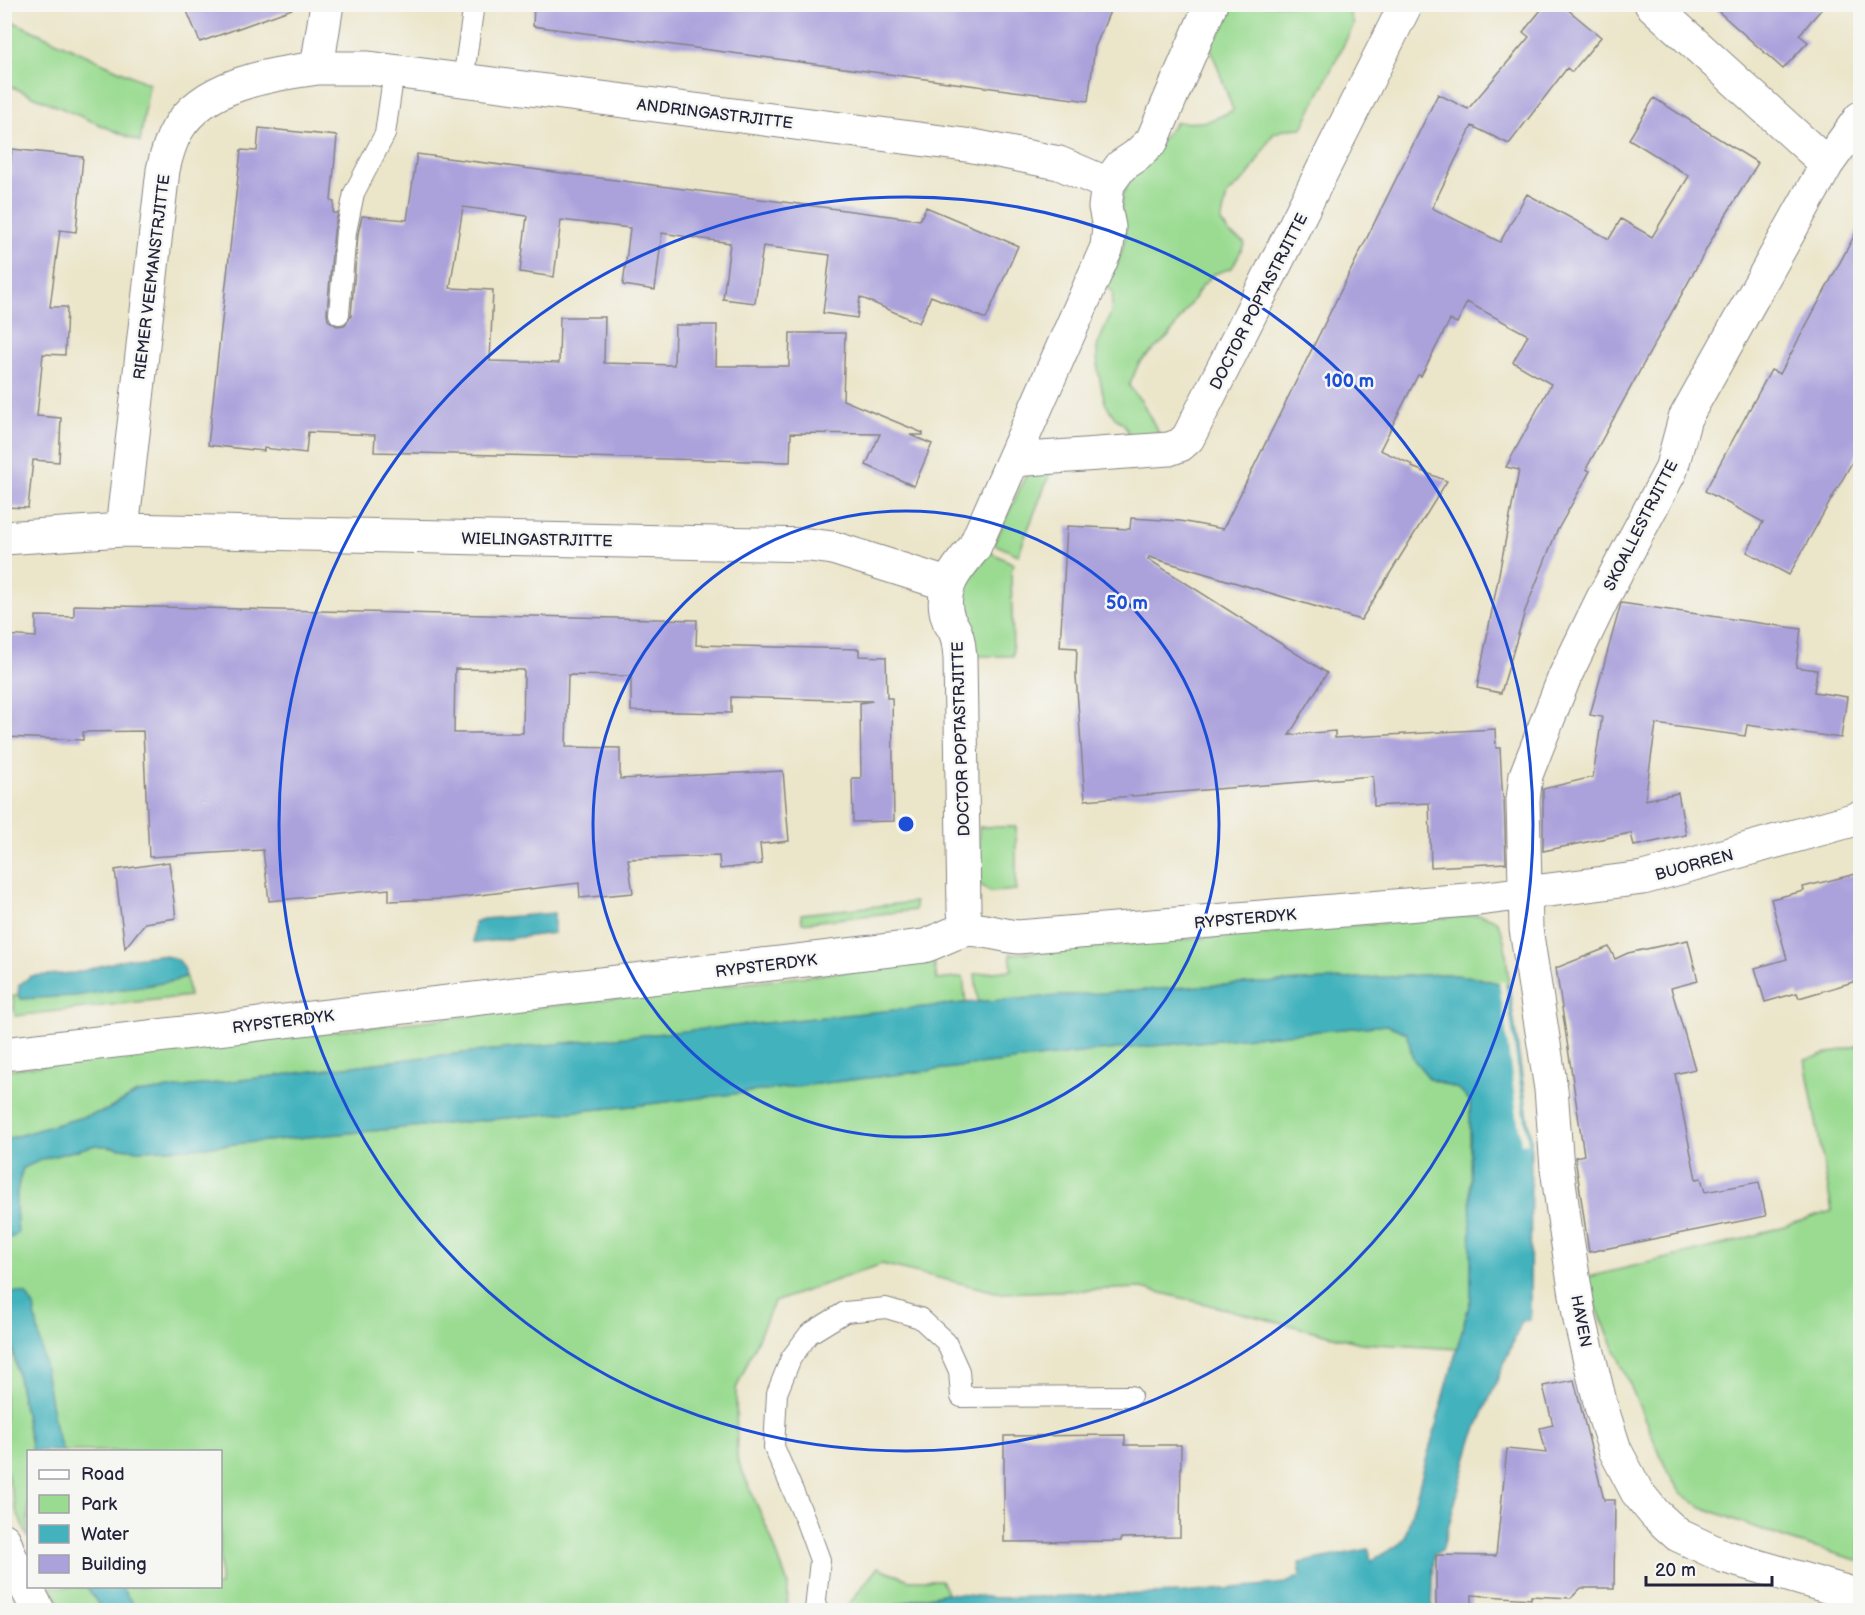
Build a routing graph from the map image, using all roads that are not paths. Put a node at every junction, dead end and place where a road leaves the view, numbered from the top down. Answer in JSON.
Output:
{"nodes":[{"id":1,"x":327,"y":4,"type":"edge"},
{"id":2,"x":474,"y":4,"type":"edge"},
{"id":3,"x":1211,"y":4,"type":"edge"},
{"id":4,"x":1406,"y":4,"type":"edge"},
{"id":5,"x":1651,"y":4,"type":"edge"},
{"id":6,"x":317,"y":68,"type":"junction"},
{"id":7,"x":394,"y":71,"type":"junction"},
{"id":8,"x":463,"y":81,"type":"junction"},
{"id":9,"x":1860,"y":118,"type":"edge"},
{"id":10,"x":1827,"y":164,"type":"junction"},
{"id":11,"x":1108,"y":184,"type":"junction"},
{"id":12,"x":339,"y":314,"type":"dead end"},
{"id":13,"x":1013,"y":460,"type":"junction"},
{"id":14,"x":122,"y":530,"type":"junction"},
{"id":15,"x":4,"y":538,"type":"edge"},
{"id":16,"x":947,"y":584,"type":"junction"},
{"id":17,"x":1860,"y":818,"type":"edge"},
{"id":18,"x":1524,"y":893,"type":"junction"},
{"id":19,"x":966,"y":929,"type":"junction"},
{"id":20,"x":4,"y":1054,"type":"edge"},
{"id":21,"x":1131,"y":1396,"type":"dead end"},
{"id":22,"x":4,"y":1540,"type":"edge"},
{"id":23,"x":1860,"y":1596,"type":"edge"},
{"id":24,"x":38,"y":1611,"type":"edge"},
{"id":25,"x":815,"y":1611,"type":"edge"}],
"edges":[{"from":1,"to":6,"type":"street"},
{"from":2,"to":8,"type":"lane"},
{"from":3,"to":11,"type":"street"},
{"from":4,"to":13,"type":"street","name":"DOCTOR POPTASTRJITTE"},
{"from":5,"to":10,"type":"street"},
{"from":6,"to":7,"type":"street","name":"ANDRINGASTRJITTE"},
{"from":6,"to":14,"type":"street","name":"RIEMER VEEMANSTRJITTE"},
{"from":7,"to":8,"type":"street","name":"ANDRINGASTRJITTE"},
{"from":7,"to":12,"type":"lane"},
{"from":8,"to":11,"type":"street","name":"ANDRINGASTRJITTE"},
{"from":9,"to":10,"type":"street","name":"SKOALLESTRJITTE"},
{"from":10,"to":18,"type":"street","name":"SKOALLESTRJITTE"},
{"from":11,"to":13,"type":"street"},
{"from":13,"to":16,"type":"street"},
{"from":14,"to":15,"type":"street"},
{"from":14,"to":16,"type":"street","name":"WIELINGASTRJITTE"},
{"from":16,"to":19,"type":"street","name":"DOCTOR POPTASTRJITTE"},
{"from":17,"to":18,"type":"street","name":"BUORREN"},
{"from":18,"to":19,"type":"street","name":"RYPSTERDYK"},
{"from":18,"to":23,"type":"street","name":"HAVEN"},
{"from":19,"to":20,"type":"street","name":"RYPSTERDYK"},
{"from":21,"to":25,"type":"lane"},
{"from":22,"to":24,"type":"street"}]}
